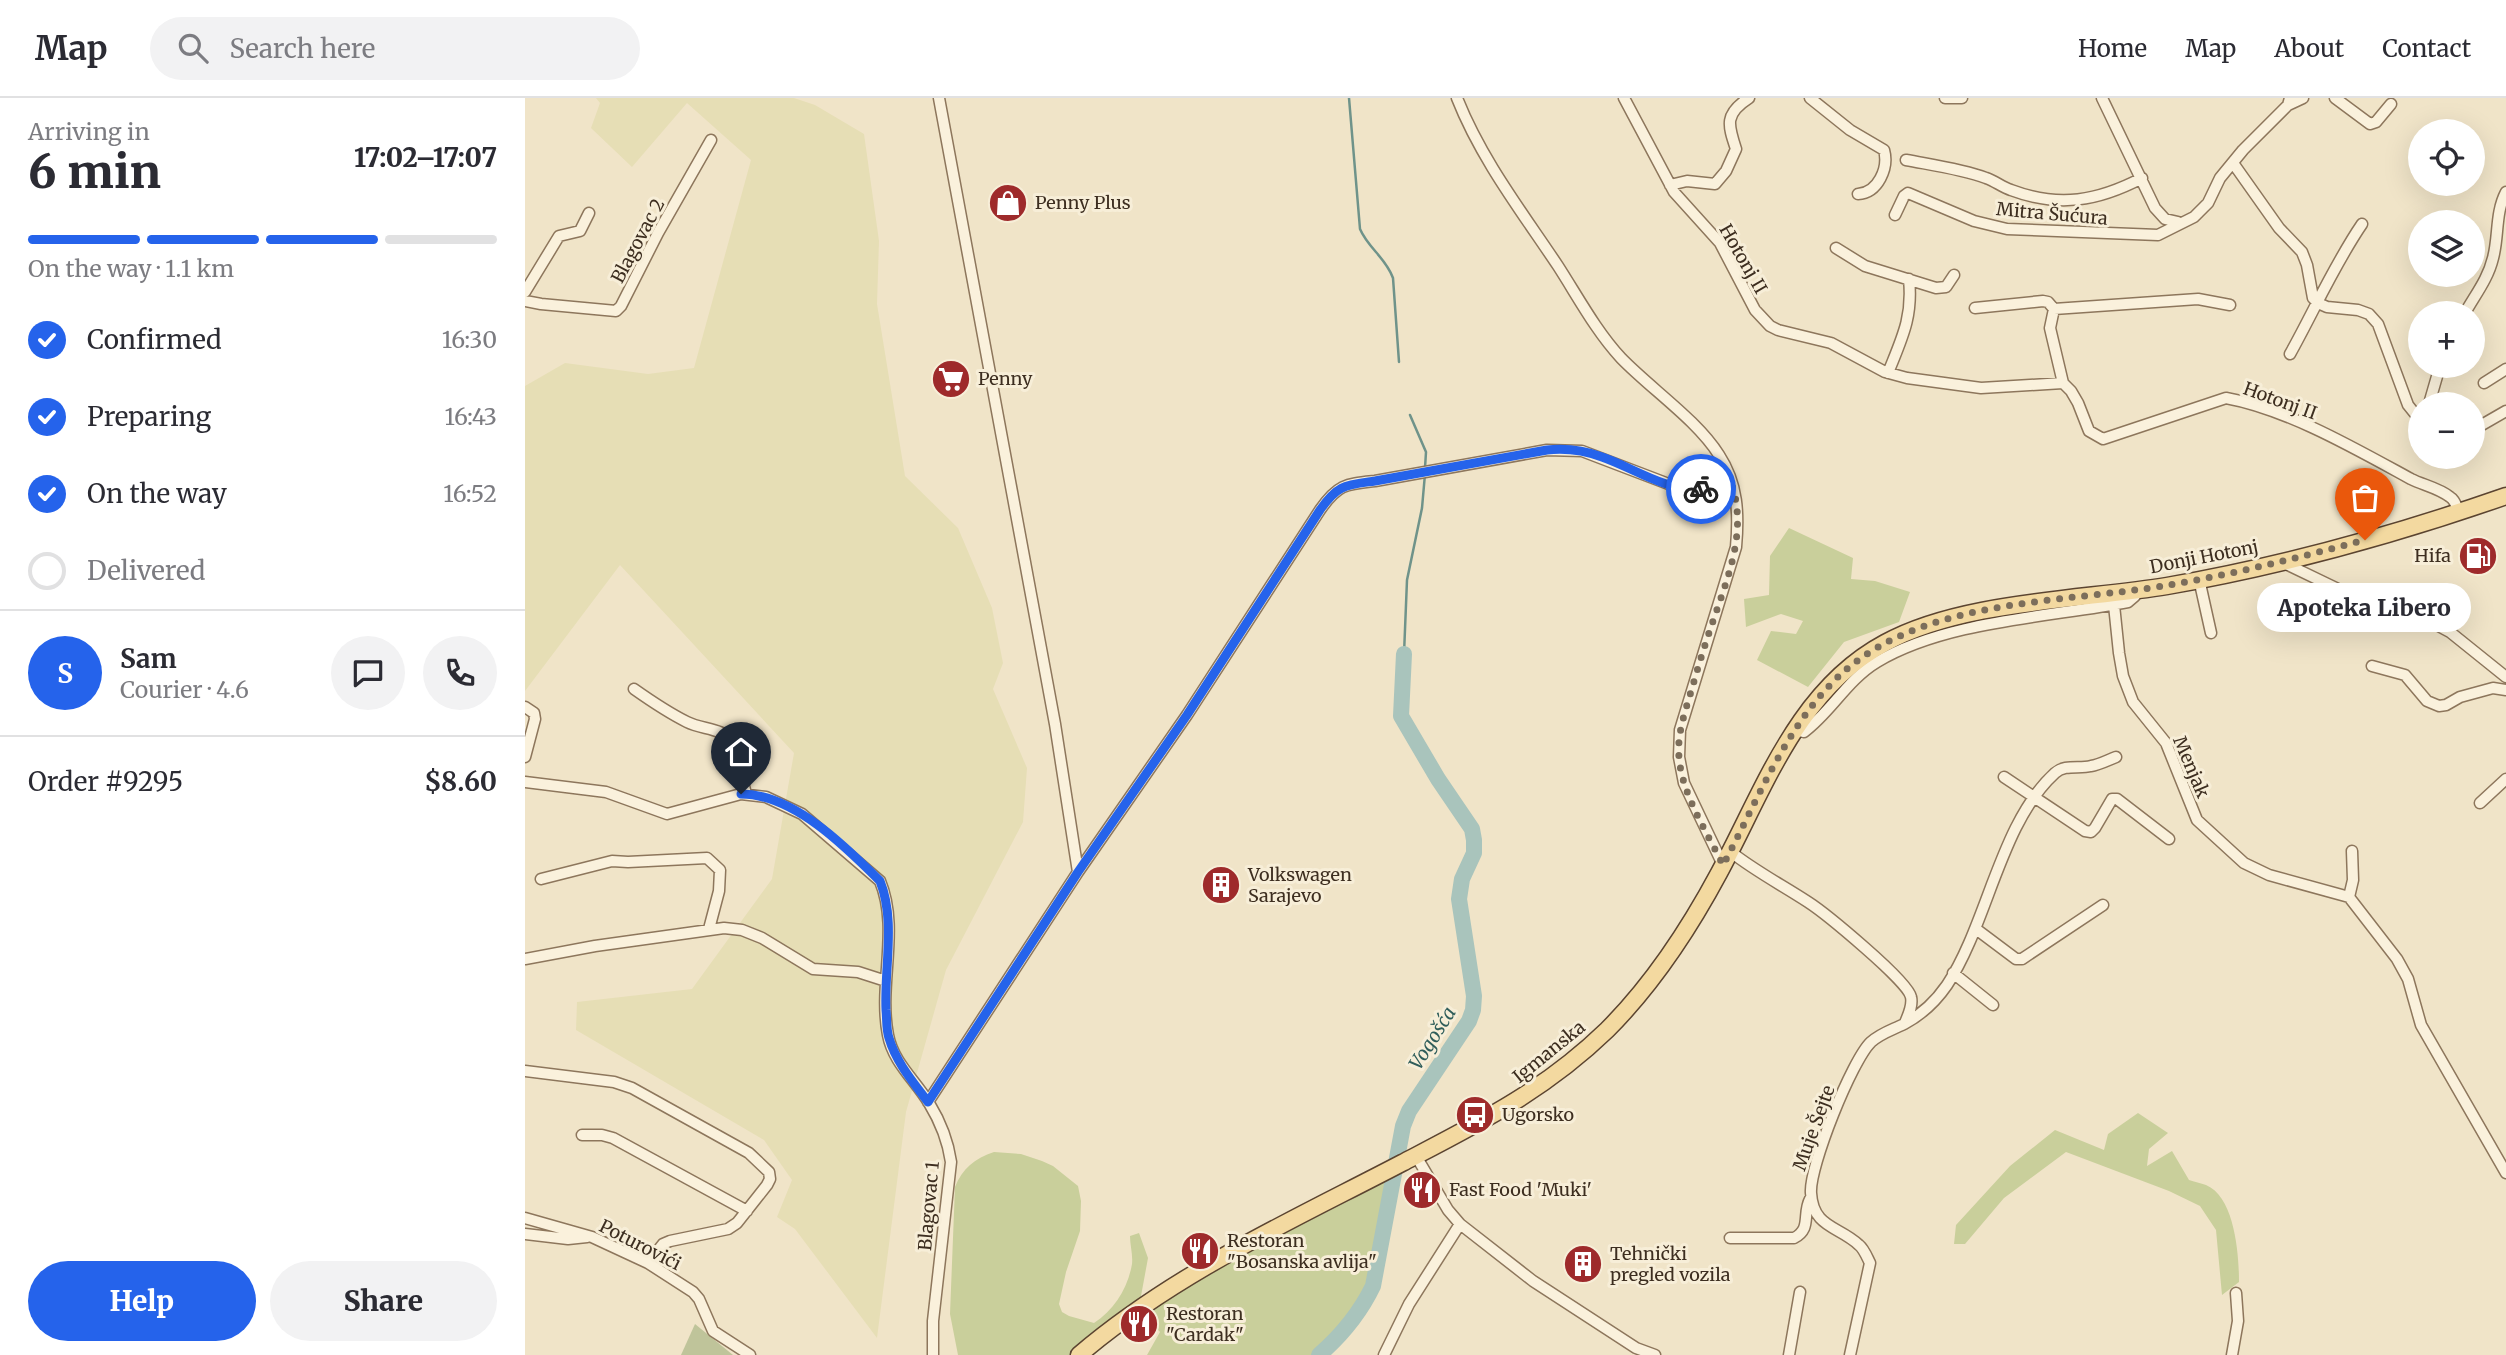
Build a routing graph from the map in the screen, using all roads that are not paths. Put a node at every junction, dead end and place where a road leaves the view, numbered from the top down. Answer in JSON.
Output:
{"nodes":[{"id":1,"x":939,"y":98,"type":"edge"},
{"id":2,"x":1457,"y":98,"type":"edge"},
{"id":3,"x":1624,"y":98,"type":"edge"},
{"id":4,"x":1749,"y":98,"type":"edge"},
{"id":5,"x":1810,"y":98,"type":"edge"},
{"id":6,"x":1945,"y":98,"type":"edge"},
{"id":7,"x":1962,"y":98,"type":"edge"},
{"id":8,"x":2102,"y":98,"type":"edge"},
{"id":9,"x":2303,"y":98,"type":"edge"},
{"id":10,"x":2335,"y":98,"type":"edge"},
{"id":11,"x":2289,"y":101,"type":"edge"},
{"id":12,"x":2391,"y":104,"type":"dead end"},
{"id":13,"x":711,"y":140,"type":"dead end"},
{"id":14,"x":1906,"y":160,"type":"dead end"},
{"id":15,"x":2233,"y":163,"type":"junction"},
{"id":16,"x":2142,"y":178,"type":"junction"},
{"id":17,"x":1670,"y":185,"type":"junction"},
{"id":18,"x":2506,"y":192,"type":"edge"},
{"id":19,"x":1859,"y":194,"type":"dead end"},
{"id":20,"x":589,"y":213,"type":"dead end"},
{"id":21,"x":1895,"y":215,"type":"dead end"},
{"id":22,"x":2178,"y":222,"type":"junction"},
{"id":23,"x":2362,"y":224,"type":"dead end"},
{"id":24,"x":2501,"y":245,"type":"edge"},
{"id":25,"x":1836,"y":248,"type":"dead end"},
{"id":26,"x":1954,"y":275,"type":"dead end"},
{"id":27,"x":1909,"y":279,"type":"junction"},
{"id":28,"x":525,"y":292,"type":"edge"},
{"id":29,"x":525,"y":300,"type":"edge"},
{"id":30,"x":2472,"y":301,"type":"edge"},
{"id":31,"x":2318,"y":303,"type":"junction"},
{"id":32,"x":2230,"y":305,"type":"dead end"},
{"id":33,"x":1975,"y":308,"type":"dead end"},
{"id":34,"x":2054,"y":309,"type":"junction"},
{"id":35,"x":2290,"y":354,"type":"dead end"},
{"id":36,"x":2506,"y":369,"type":"edge"},
{"id":37,"x":1888,"y":373,"type":"junction"},
{"id":38,"x":2063,"y":383,"type":"junction"},
{"id":39,"x":2484,"y":383,"type":"dead end"},
{"id":40,"x":2408,"y":405,"type":"edge"},
{"id":41,"x":2506,"y":411,"type":"edge"},
{"id":42,"x":2485,"y":422,"type":"edge"},
{"id":43,"x":1730,"y":480,"type":"junction"},
{"id":44,"x":2506,"y":496,"type":"edge"},
{"id":45,"x":2458,"y":510,"type":"junction"},
{"id":46,"x":2280,"y":561,"type":"junction"},
{"id":47,"x":2199,"y":579,"type":"junction"},
{"id":48,"x":2137,"y":590,"type":"junction"},
{"id":49,"x":2115,"y":605,"type":"junction"},
{"id":50,"x":2211,"y":633,"type":"dead end"},
{"id":51,"x":1905,"y":634,"type":"joint"},
{"id":52,"x":2372,"y":666,"type":"dead end"},
{"id":53,"x":2506,"y":677,"type":"edge"},
{"id":54,"x":634,"y":689,"type":"dead end"},
{"id":55,"x":2506,"y":691,"type":"edge"},
{"id":56,"x":525,"y":707,"type":"edge"},
{"id":57,"x":1795,"y":730,"type":"junction"},
{"id":58,"x":525,"y":757,"type":"edge"},
{"id":59,"x":2116,"y":757,"type":"dead end"},
{"id":60,"x":2004,"y":777,"type":"dead end"},
{"id":61,"x":2506,"y":779,"type":"edge"},
{"id":62,"x":525,"y":782,"type":"edge"},
{"id":63,"x":745,"y":794,"type":"junction"},
{"id":64,"x":2035,"y":797,"type":"junction"},
{"id":65,"x":2480,"y":803,"type":"dead end"},
{"id":66,"x":2169,"y":839,"type":"dead end"},
{"id":67,"x":2352,"y":851,"type":"dead end"},
{"id":68,"x":1727,"y":858,"type":"junction"},
{"id":69,"x":1078,"y":872,"type":"junction"},
{"id":70,"x":541,"y":879,"type":"dead end"},
{"id":71,"x":2349,"y":897,"type":"junction"},
{"id":72,"x":2103,"y":905,"type":"dead end"},
{"id":73,"x":709,"y":929,"type":"junction"},
{"id":74,"x":1976,"y":929,"type":"junction"},
{"id":75,"x":525,"y":959,"type":"edge"},
{"id":76,"x":1953,"y":974,"type":"junction"},
{"id":77,"x":886,"y":981,"type":"junction"},
{"id":78,"x":1993,"y":1005,"type":"dead end"},
{"id":79,"x":1905,"y":1023,"type":"junction"},
{"id":80,"x":525,"y":1071,"type":"edge"},
{"id":81,"x":928,"y":1102,"type":"junction"},
{"id":82,"x":582,"y":1135,"type":"dead end"},
{"id":83,"x":1416,"y":1156,"type":"junction"},
{"id":84,"x":2506,"y":1174,"type":"edge"},
{"id":85,"x":1811,"y":1195,"type":"junction"},
{"id":86,"x":747,"y":1212,"type":"junction"},
{"id":87,"x":525,"y":1218,"type":"edge"},
{"id":88,"x":1460,"y":1224,"type":"junction"},
{"id":89,"x":525,"y":1234,"type":"edge"},
{"id":90,"x":592,"y":1237,"type":"junction"},
{"id":91,"x":1730,"y":1238,"type":"dead end"},
{"id":92,"x":648,"y":1263,"type":"junction"},
{"id":93,"x":1800,"y":1292,"type":"dead end"},
{"id":94,"x":2236,"y":1293,"type":"dead end"},
{"id":95,"x":1634,"y":1351,"type":"edge"},
{"id":96,"x":750,"y":1355,"type":"edge"},
{"id":97,"x":933,"y":1355,"type":"edge"},
{"id":98,"x":1079,"y":1355,"type":"edge"},
{"id":99,"x":1384,"y":1355,"type":"edge"},
{"id":100,"x":1655,"y":1355,"type":"edge"},
{"id":101,"x":1789,"y":1355,"type":"edge"},
{"id":102,"x":1850,"y":1355,"type":"edge"},
{"id":103,"x":2232,"y":1355,"type":"edge"}],
"edges":[{"from":1,"to":69,"type":"street"},
{"from":2,"to":43,"type":"street"},
{"from":3,"to":17,"type":"street","name":"Hotonj II"},
{"from":4,"to":17,"type":"street"},
{"from":5,"to":19,"type":"street"},
{"from":6,"to":7,"type":"street"},
{"from":8,"to":16,"type":"street"},
{"from":9,"to":11,"type":"street"},
{"from":10,"to":12,"type":"street"},
{"from":11,"to":15,"type":"street","name":"Mitra Šućura"},
{"from":13,"to":29,"type":"street","name":"Blagovac 2"},
{"from":14,"to":16,"type":"street","name":"Mitra Šućura"},
{"from":15,"to":22,"type":"street","name":"Mitra Šućura"},
{"from":15,"to":31,"type":"street"},
{"from":16,"to":22,"type":"street"},
{"from":17,"to":37,"type":"street","name":"Hotonj II"},
{"from":18,"to":24,"type":"street"},
{"from":20,"to":28,"type":"street"},
{"from":21,"to":22,"type":"street","name":"Mitra Šućura"},
{"from":23,"to":31,"type":"street"},
{"from":24,"to":30,"type":"street"},
{"from":25,"to":27,"type":"street"},
{"from":26,"to":27,"type":"street"},
{"from":27,"to":37,"type":"street"},
{"from":31,"to":35,"type":"street"},
{"from":31,"to":40,"type":"street"},
{"from":32,"to":34,"type":"street"},
{"from":33,"to":34,"type":"street"},
{"from":34,"to":38,"type":"street","name":"Hotonj II"},
{"from":36,"to":39,"type":"street"},
{"from":37,"to":38,"type":"street","name":"Hotonj II"},
{"from":38,"to":45,"type":"street","name":"Hotonj II"},
{"from":41,"to":42,"type":"street"},
{"from":43,"to":68,"type":"street"},
{"from":43,"to":69,"type":"street"},
{"from":44,"to":45,"type":"main road","name":"Donji Hotonj"},
{"from":45,"to":46,"type":"main road","name":"Donji Hotonj"},
{"from":46,"to":47,"type":"main road","name":"Donji Hotonj"},
{"from":46,"to":53,"type":"street"},
{"from":47,"to":48,"type":"main road","name":"Donji Hotonj"},
{"from":47,"to":50,"type":"street"},
{"from":48,"to":49,"type":"street"},
{"from":48,"to":51,"type":"main road","name":"Donji Hotonj"},
{"from":49,"to":57,"type":"street"},
{"from":49,"to":71,"type":"street","name":"Menjak"},
{"from":51,"to":57,"type":"main road","name":"Igmanska"},
{"from":52,"to":55,"type":"street"},
{"from":54,"to":63,"type":"street"},
{"from":56,"to":58,"type":"street"},
{"from":57,"to":68,"type":"main road","name":"Igmanska"},
{"from":59,"to":64,"type":"street","name":"Muje Šejte"},
{"from":60,"to":64,"type":"street"},
{"from":61,"to":65,"type":"street"},
{"from":62,"to":63,"type":"street","name":"Blagovac 1"},
{"from":63,"to":77,"type":"street","name":"Blagovac 1"},
{"from":64,"to":66,"type":"street"},
{"from":64,"to":74,"type":"street","name":"Muje Šejte"},
{"from":67,"to":71,"type":"street"},
{"from":68,"to":79,"type":"street"},
{"from":68,"to":83,"type":"main road","name":"Igmanska"},
{"from":69,"to":81,"type":"street"},
{"from":70,"to":73,"type":"street"},
{"from":71,"to":84,"type":"street"},
{"from":72,"to":74,"type":"street"},
{"from":73,"to":75,"type":"street"},
{"from":73,"to":77,"type":"street"},
{"from":74,"to":76,"type":"street","name":"Muje Šejte"},
{"from":76,"to":78,"type":"street"},
{"from":76,"to":79,"type":"street","name":"Muje Šejte"},
{"from":77,"to":81,"type":"street","name":"Blagovac 1"},
{"from":79,"to":85,"type":"street","name":"Muje Šejte"},
{"from":80,"to":86,"type":"street"},
{"from":81,"to":97,"type":"street","name":"Blagovac 1"},
{"from":82,"to":86,"type":"street"},
{"from":83,"to":88,"type":"street"},
{"from":83,"to":98,"type":"main road","name":"Igmanska"},
{"from":85,"to":91,"type":"street"},
{"from":85,"to":102,"type":"street","name":"Muje Šejte"},
{"from":86,"to":92,"type":"street"},
{"from":87,"to":90,"type":"street","name":"Poturovići"},
{"from":88,"to":95,"type":"street"},
{"from":88,"to":99,"type":"street"},
{"from":89,"to":90,"type":"street"},
{"from":90,"to":92,"type":"street","name":"Poturovići"},
{"from":92,"to":96,"type":"street","name":"Poturovići"},
{"from":93,"to":101,"type":"street"},
{"from":94,"to":103,"type":"street"},
{"from":95,"to":100,"type":"street"}]}
